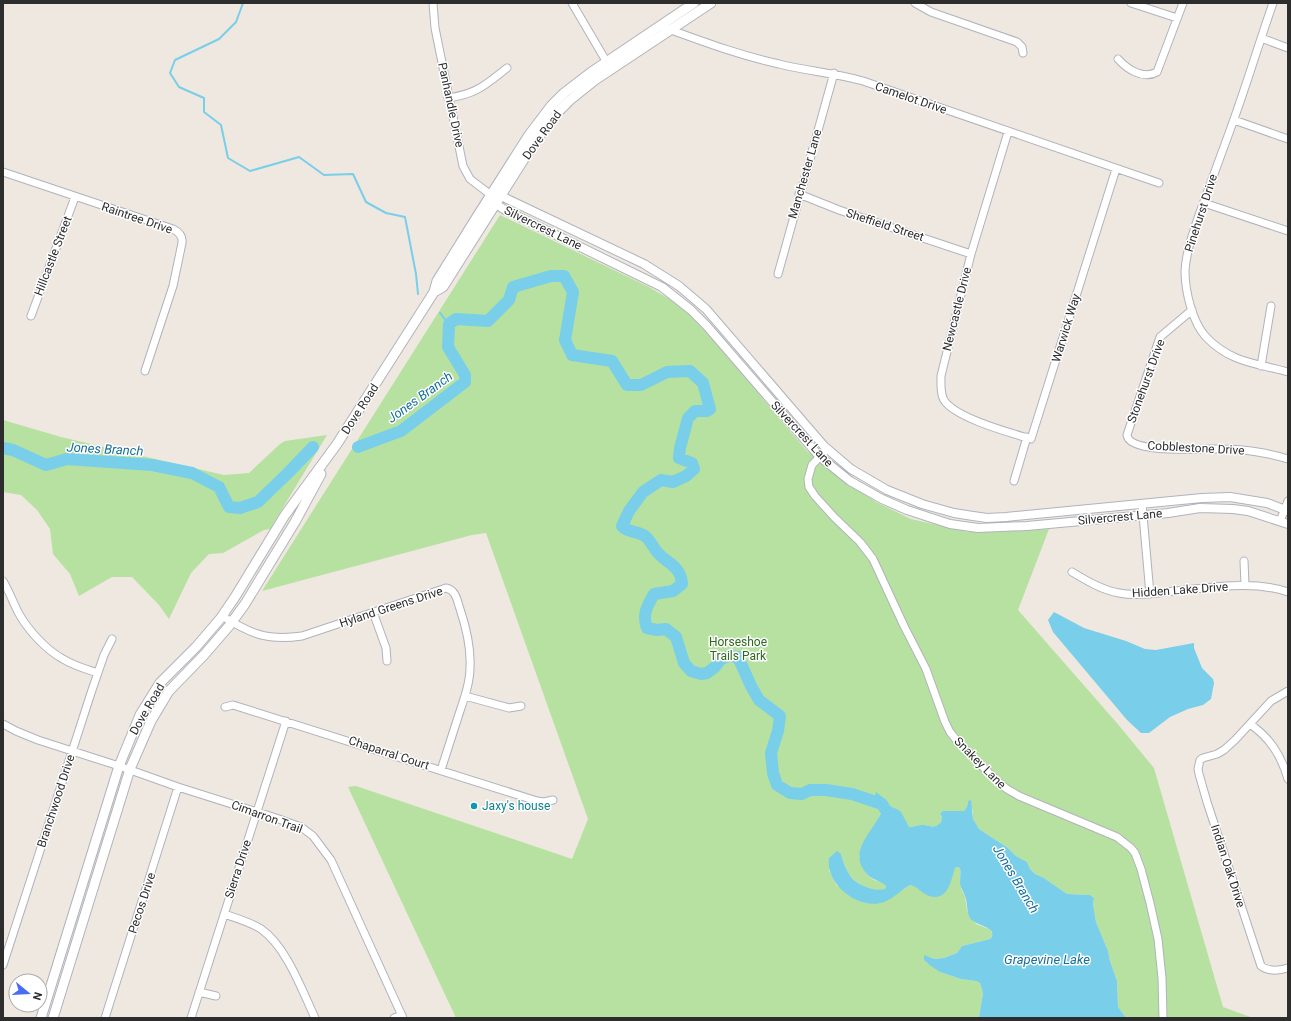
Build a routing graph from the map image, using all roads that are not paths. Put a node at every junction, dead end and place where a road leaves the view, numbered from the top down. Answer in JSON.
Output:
{"nodes":[{"id":1,"x":433,"y":3,"type":"edge"},
{"id":2,"x":572,"y":3,"type":"edge"},
{"id":3,"x":694,"y":3,"type":"edge"},
{"id":4,"x":710,"y":3,"type":"edge"},
{"id":5,"x":915,"y":3,"type":"edge"},
{"id":6,"x":1131,"y":3,"type":"edge"},
{"id":7,"x":1182,"y":3,"type":"edge"},
{"id":8,"x":1273,"y":3,"type":"edge"},
{"id":9,"x":1177,"y":18,"type":"junction"},
{"id":10,"x":660,"y":26,"type":"junction"},
{"id":11,"x":670,"y":30,"type":"junction"},
{"id":12,"x":1261,"y":38,"type":"junction"},
{"id":13,"x":1288,"y":48,"type":"edge"},
{"id":14,"x":1023,"y":53,"type":"dead end"},
{"id":15,"x":1118,"y":59,"type":"dead end"},
{"id":16,"x":609,"y":65,"type":"junction"},
{"id":17,"x":507,"y":68,"type":"dead end"},
{"id":18,"x":834,"y":74,"type":"junction"},
{"id":19,"x":448,"y":98,"type":"junction"},
{"id":20,"x":1234,"y":120,"type":"junction"},
{"id":21,"x":1008,"y":132,"type":"junction"},
{"id":22,"x":1288,"y":138,"type":"edge"},
{"id":23,"x":1116,"y":169,"type":"junction"},
{"id":24,"x":3,"y":172,"type":"edge"},
{"id":25,"x":1159,"y":183,"type":"dead end"},
{"id":26,"x":799,"y":194,"type":"junction"},
{"id":27,"x":491,"y":195,"type":"junction"},
{"id":28,"x":75,"y":197,"type":"junction"},
{"id":29,"x":499,"y":200,"type":"junction"},
{"id":30,"x":1204,"y":203,"type":"junction"},
{"id":31,"x":1288,"y":231,"type":"edge"},
{"id":32,"x":971,"y":254,"type":"junction"},
{"id":33,"x":778,"y":274,"type":"dead end"},
{"id":34,"x":434,"y":292,"type":"junction"},
{"id":35,"x":1271,"y":306,"type":"dead end"},
{"id":36,"x":1192,"y":310,"type":"junction"},
{"id":37,"x":31,"y":316,"type":"dead end"},
{"id":38,"x":1261,"y":366,"type":"junction"},
{"id":39,"x":145,"y":371,"type":"dead end"},
{"id":40,"x":1288,"y":372,"type":"edge"},
{"id":41,"x":1027,"y":437,"type":"junction"},
{"id":42,"x":1129,"y":440,"type":"joint"},
{"id":43,"x":337,"y":444,"type":"junction"},
{"id":44,"x":827,"y":449,"type":"junction"},
{"id":45,"x":819,"y":456,"type":"junction"},
{"id":46,"x":1288,"y":459,"type":"edge"},
{"id":47,"x":1014,"y":481,"type":"dead end"},
{"id":48,"x":1288,"y":501,"type":"edge"},
{"id":49,"x":1142,"y":504,"type":"junction"},
{"id":50,"x":1286,"y":510,"type":"edge"},
{"id":51,"x":1143,"y":515,"type":"junction"},
{"id":52,"x":1284,"y":522,"type":"edge"},
{"id":53,"x":1244,"y":561,"type":"dead end"},
{"id":54,"x":1072,"y":572,"type":"dead end"},
{"id":55,"x":3,"y":581,"type":"edge"},
{"id":56,"x":1245,"y":585,"type":"junction"},
{"id":57,"x":1288,"y":592,"type":"edge"},
{"id":58,"x":1150,"y":594,"type":"junction"},
{"id":59,"x":373,"y":612,"type":"junction"},
{"id":60,"x":222,"y":616,"type":"junction"},
{"id":61,"x":232,"y":622,"type":"junction"},
{"id":62,"x":112,"y":639,"type":"dead end"},
{"id":63,"x":196,"y":647,"type":"junction"},
{"id":64,"x":204,"y":655,"type":"junction"},
{"id":65,"x":387,"y":661,"type":"dead end"},
{"id":66,"x":98,"y":672,"type":"junction"},
{"id":67,"x":1288,"y":691,"type":"edge"},
{"id":68,"x":465,"y":696,"type":"junction"},
{"id":69,"x":521,"y":706,"type":"dead end"},
{"id":70,"x":225,"y":707,"type":"dead end"},
{"id":71,"x":286,"y":721,"type":"junction"},
{"id":72,"x":3,"y":724,"type":"edge"},
{"id":73,"x":1250,"y":724,"type":"junction"},
{"id":74,"x":72,"y":752,"type":"junction"},
{"id":75,"x":119,"y":766,"type":"junction"},
{"id":76,"x":130,"y":770,"type":"junction"},
{"id":77,"x":441,"y":770,"type":"junction"},
{"id":78,"x":1288,"y":779,"type":"edge"},
{"id":79,"x":178,"y":788,"type":"junction"},
{"id":80,"x":553,"y":800,"type":"dead end"},
{"id":81,"x":256,"y":812,"type":"junction"},
{"id":82,"x":224,"y":914,"type":"junction"},
{"id":83,"x":3,"y":965,"type":"edge"},
{"id":84,"x":1288,"y":968,"type":"edge"},
{"id":85,"x":199,"y":992,"type":"junction"},
{"id":86,"x":216,"y":996,"type":"dead end"},
{"id":87,"x":402,"y":1016,"type":"edge"},
{"id":88,"x":41,"y":1018,"type":"edge"},
{"id":89,"x":53,"y":1018,"type":"edge"},
{"id":90,"x":105,"y":1018,"type":"edge"},
{"id":91,"x":191,"y":1018,"type":"edge"},
{"id":92,"x":315,"y":1018,"type":"edge"},
{"id":93,"x":394,"y":1018,"type":"edge"},
{"id":94,"x":1163,"y":1018,"type":"edge"}],
"edges":[{"from":1,"to":19,"type":"street","name":"Panhandle Drive"},
{"from":2,"to":16,"type":"street"},
{"from":3,"to":10,"type":"main road","name":"Dove Road"},
{"from":4,"to":11,"type":"main road","name":"Dove Road"},
{"from":5,"to":14,"type":"street"},
{"from":6,"to":9,"type":"street"},
{"from":7,"to":9,"type":"street"},
{"from":8,"to":12,"type":"street","name":"Pinehurst Drive"},
{"from":9,"to":15,"type":"street"},
{"from":10,"to":11,"type":"street","name":"Camelot Drive"},
{"from":10,"to":16,"type":"main road","name":"Dove Road"},
{"from":11,"to":16,"type":"main road","name":"Dove Road"},
{"from":11,"to":18,"type":"street","name":"Camelot Drive"},
{"from":12,"to":13,"type":"street"},
{"from":12,"to":20,"type":"street","name":"Pinehurst Drive"},
{"from":16,"to":27,"type":"main road","name":"Dove Road"},
{"from":16,"to":29,"type":"main road","name":"Dove Road"},
{"from":17,"to":19,"type":"street"},
{"from":18,"to":21,"type":"street","name":"Camelot Drive"},
{"from":18,"to":26,"type":"street","name":"Manchester Lane"},
{"from":19,"to":27,"type":"street","name":"Panhandle Drive"},
{"from":20,"to":22,"type":"street"},
{"from":20,"to":30,"type":"street","name":"Pinehurst Drive"},
{"from":21,"to":23,"type":"street","name":"Camelot Drive"},
{"from":21,"to":32,"type":"street","name":"Newcastle Drive"},
{"from":23,"to":25,"type":"street","name":"Camelot Drive"},
{"from":23,"to":41,"type":"street","name":"Warwick Way"},
{"from":24,"to":28,"type":"street","name":"Raintree Drive"},
{"from":26,"to":32,"type":"street","name":"Sheffield Street"},
{"from":26,"to":33,"type":"street","name":"Manchester Lane"},
{"from":27,"to":29,"type":"street","name":"Silvercrest Lane"},
{"from":27,"to":34,"type":"main road","name":"Dove Road"},
{"from":28,"to":37,"type":"street","name":"Hillcastle Street"},
{"from":28,"to":39,"type":"street","name":"Raintree Drive"},
{"from":29,"to":34,"type":"main road","name":"Dove Road"},
{"from":29,"to":44,"type":"street","name":"Silvercrest Lane"},
{"from":29,"to":45,"type":"street","name":"Silvercrest Lane"},
{"from":30,"to":31,"type":"street"},
{"from":30,"to":36,"type":"street","name":"Pinehurst Drive"},
{"from":32,"to":41,"type":"street","name":"Newcastle Drive"},
{"from":34,"to":43,"type":"main road","name":"Dove Road"},
{"from":35,"to":38,"type":"street"},
{"from":36,"to":38,"type":"street","name":"Pinehurst Drive"},
{"from":36,"to":42,"type":"street","name":"Stonehurst Drive"},
{"from":38,"to":40,"type":"street","name":"Pinehurst Drive"},
{"from":41,"to":47,"type":"street","name":"Warwick Way"},
{"from":42,"to":46,"type":"street","name":"Cobblestone Drive"},
{"from":43,"to":60,"type":"main road","name":"Dove Road"},
{"from":43,"to":61,"type":"main road","name":"Dove Road"},
{"from":44,"to":45,"type":"street","name":"Snakey Lane"},
{"from":44,"to":49,"type":"street","name":"Silvercrest Lane"},
{"from":45,"to":51,"type":"street","name":"Silvercrest Lane"},
{"from":45,"to":94,"type":"street","name":"Snakey Lane"},
{"from":48,"to":50,"type":"street"},
{"from":49,"to":50,"type":"street","name":"Silvercrest Lane"},
{"from":49,"to":51,"type":"street"},
{"from":50,"to":52,"type":"street"},
{"from":51,"to":52,"type":"street","name":"Silvercrest Lane"},
{"from":51,"to":58,"type":"street"},
{"from":53,"to":56,"type":"street","name":"Hidden Lake Drive"},
{"from":54,"to":58,"type":"street","name":"Hidden Lake Drive"},
{"from":55,"to":66,"type":"street"},
{"from":56,"to":57,"type":"street","name":"Hidden Lake Drive"},
{"from":56,"to":58,"type":"street","name":"Hidden Lake Drive"},
{"from":59,"to":61,"type":"street","name":"Hyland Greens Drive"},
{"from":59,"to":65,"type":"street"},
{"from":59,"to":68,"type":"street","name":"Hyland Greens Drive"},
{"from":60,"to":61,"type":"street","name":"Hyland Greens Drive"},
{"from":60,"to":63,"type":"main road","name":"Dove Road"},
{"from":61,"to":64,"type":"main road","name":"Dove Road"},
{"from":62,"to":66,"type":"street","name":"Branchwood Drive"},
{"from":63,"to":64,"type":"main road"},
{"from":63,"to":75,"type":"main road","name":"Dove Road"},
{"from":64,"to":76,"type":"main road","name":"Dove Road"},
{"from":66,"to":74,"type":"street","name":"Branchwood Drive"},
{"from":67,"to":73,"type":"street"},
{"from":68,"to":69,"type":"street"},
{"from":68,"to":77,"type":"street","name":"Hyland Greens Drive"},
{"from":70,"to":71,"type":"street","name":"Chaparral Court"},
{"from":71,"to":77,"type":"street","name":"Chaparral Court"},
{"from":71,"to":81,"type":"street","name":"Sierra Drive"},
{"from":72,"to":74,"type":"street","name":"Cimarron Trail"},
{"from":73,"to":78,"type":"street"},
{"from":73,"to":84,"type":"street","name":"Indian Oak Drive"},
{"from":74,"to":75,"type":"street","name":"Cimarron Trail"},
{"from":74,"to":83,"type":"street","name":"Branchwood Drive"},
{"from":75,"to":76,"type":"street","name":"Cimarron Trail"},
{"from":75,"to":88,"type":"main road","name":"Dove Road"},
{"from":76,"to":79,"type":"street","name":"Cimarron Trail"},
{"from":76,"to":89,"type":"main road","name":"Dove Road"},
{"from":77,"to":80,"type":"street","name":"Chaparral Court"},
{"from":79,"to":81,"type":"street","name":"Cimarron Trail"},
{"from":79,"to":90,"type":"street","name":"Pecos Drive"},
{"from":81,"to":82,"type":"street","name":"Sierra Drive"},
{"from":81,"to":87,"type":"street","name":"Cimarron Trail"},
{"from":82,"to":85,"type":"street","name":"Sierra Drive"},
{"from":82,"to":92,"type":"street"},
{"from":85,"to":86,"type":"street"},
{"from":85,"to":91,"type":"street","name":"Sierra Drive"},
{"from":87,"to":93,"type":"street"}]}
